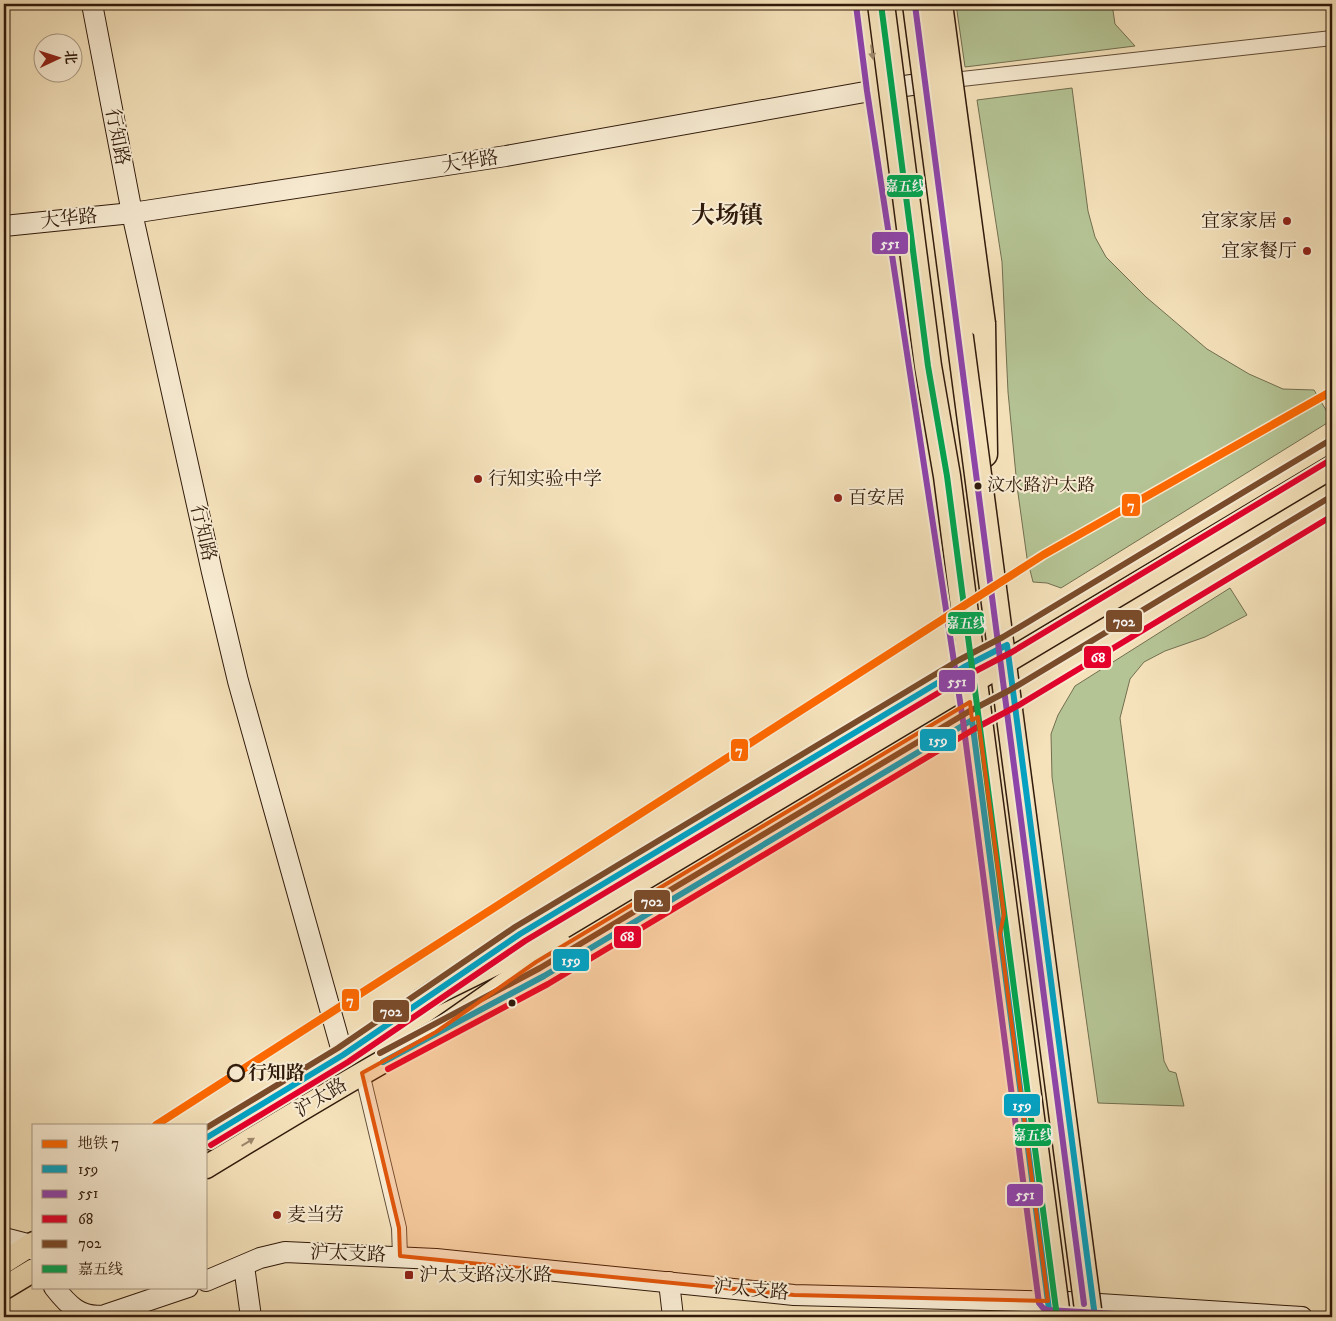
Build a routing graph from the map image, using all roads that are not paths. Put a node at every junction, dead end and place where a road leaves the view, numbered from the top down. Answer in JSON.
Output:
{"nodes":[{"id":1,"x":92,"y":4,"type":"edge"},
{"id":2,"x":865,"y":4,"type":"edge"},
{"id":3,"x":881,"y":4,"type":"edge"},
{"id":4,"x":916,"y":4,"type":"edge"},
{"id":5,"x":924,"y":4,"type":"edge"},
{"id":6,"x":939,"y":4,"type":"edge"},
{"id":7,"x":1332,"y":38,"type":"edge"},
{"id":8,"x":933,"y":82,"type":"junction"},
{"id":9,"x":876,"y":90,"type":"junction"},
{"id":10,"x":132,"y":213,"type":"junction"},
{"id":11,"x":4,"y":226,"type":"edge"},
{"id":12,"x":1332,"y":449,"type":"edge"},
{"id":13,"x":1332,"y":467,"type":"edge"},
{"id":14,"x":985,"y":472,"type":"junction"},
{"id":15,"x":1332,"y":484,"type":"edge"},
{"id":16,"x":1332,"y":506,"type":"edge"},
{"id":17,"x":1007,"y":645,"type":"junction"},
{"id":18,"x":964,"y":667,"type":"junction"},
{"id":19,"x":994,"y":709,"type":"junction"},
{"id":20,"x":1011,"y":876,"type":"junction"},
{"id":21,"x":1000,"y":934,"type":"junction"},
{"id":22,"x":420,"y":1001,"type":"junction"},
{"id":23,"x":436,"y":1032,"type":"junction"},
{"id":24,"x":1013,"y":1034,"type":"junction"},
{"id":25,"x":343,"y":1055,"type":"junction"},
{"id":26,"x":362,"y":1073,"type":"junction"},
{"id":27,"x":1038,"y":1078,"type":"junction"},
{"id":28,"x":208,"y":1137,"type":"edge"},
{"id":29,"x":208,"y":1166,"type":"edge"},
{"id":30,"x":4,"y":1238,"type":"edge"},
{"id":31,"x":32,"y":1246,"type":"edge"},
{"id":32,"x":32,"y":1247,"type":"edge"},
{"id":33,"x":400,"y":1256,"type":"junction"},
{"id":34,"x":4,"y":1262,"type":"edge"},
{"id":35,"x":244,"y":1266,"type":"junction"},
{"id":36,"x":32,"y":1271,"type":"edge"},
{"id":37,"x":208,"y":1280,"type":"edge"},
{"id":38,"x":668,"y":1282,"type":"junction"},
{"id":39,"x":4,"y":1288,"type":"edge"},
{"id":40,"x":55,"y":1288,"type":"edge"},
{"id":41,"x":185,"y":1288,"type":"edge"},
{"id":42,"x":1073,"y":1311,"type":"edge"},
{"id":43,"x":96,"y":1317,"type":"edge"},
{"id":44,"x":251,"y":1317,"type":"edge"},
{"id":45,"x":673,"y":1317,"type":"edge"},
{"id":46,"x":1302,"y":1317,"type":"edge"}],
"edges":[{"from":1,"to":10,"type":"street","name":"行知路"},
{"from":2,"to":9,"type":"main road","one_way":true},
{"from":3,"to":42,"type":"highway","bridge":true},
{"from":4,"to":42,"type":"highway","bridge":true},
{"from":5,"to":8,"type":"main road"},
{"from":6,"to":14,"type":"highway","bridge":true},
{"from":7,"to":8,"type":"street"},
{"from":8,"to":9,"type":"street","name":"大华路"},
{"from":8,"to":14,"type":"main road"},
{"from":9,"to":10,"type":"street","name":"大华路"},
{"from":9,"to":18,"type":"main road"},
{"from":10,"to":11,"type":"street","name":"大华路"},
{"from":10,"to":25,"type":"street","name":"行知路"},
{"from":12,"to":17,"type":"main road","name":"沪太路"},
{"from":13,"to":22,"type":"main road","name":"沪太路","bridge":true},
{"from":14,"to":17,"type":"main road"},
{"from":15,"to":23,"type":"main road","name":"沪太路","bridge":true},
{"from":16,"to":19,"type":"main road","name":"沪太路"},
{"from":17,"to":18,"type":"main road","name":"沪太路"},
{"from":17,"to":19,"type":"main road"},
{"from":18,"to":19,"type":"main road"},
{"from":18,"to":22,"type":"main road","name":"沪太路"},
{"from":19,"to":20,"type":"main road"},
{"from":19,"to":21,"type":"main road"},
{"from":19,"to":23,"type":"main road","name":"沪太路"},
{"from":19,"to":42,"type":"main road"},
{"from":20,"to":21,"type":"main road"},
{"from":20,"to":27,"type":"main road"},
{"from":21,"to":24,"type":"main road"},
{"from":22,"to":25,"type":"main road","name":"沪太路"},
{"from":23,"to":26,"type":"main road","name":"沪太路"},
{"from":24,"to":27,"type":"main road"},
{"from":24,"to":42,"type":"main road"},
{"from":25,"to":28,"type":"main road","name":"沪太路"},
{"from":29,"to":26,"type":"main road","name":"沪太路","one_way":true},
{"from":26,"to":33,"type":"street"},
{"from":27,"to":42,"type":"main road"},
{"from":30,"to":31,"type":"street"},
{"from":32,"to":34,"type":"main road"},
{"from":33,"to":35,"type":"street","name":"沪太支路"},
{"from":33,"to":38,"type":"street","name":"沪太支路"},
{"from":35,"to":37,"type":"street","name":"沪太支路"},
{"from":35,"to":44,"type":"street"},
{"from":36,"to":39,"type":"main road"},
{"from":38,"to":42,"type":"street","name":"沪太支路"},
{"from":38,"to":45,"type":"street"},
{"from":40,"to":43,"type":"street"},
{"from":41,"to":43,"type":"street"},
{"from":42,"to":46,"type":"street","name":"沪太支路"}]}
